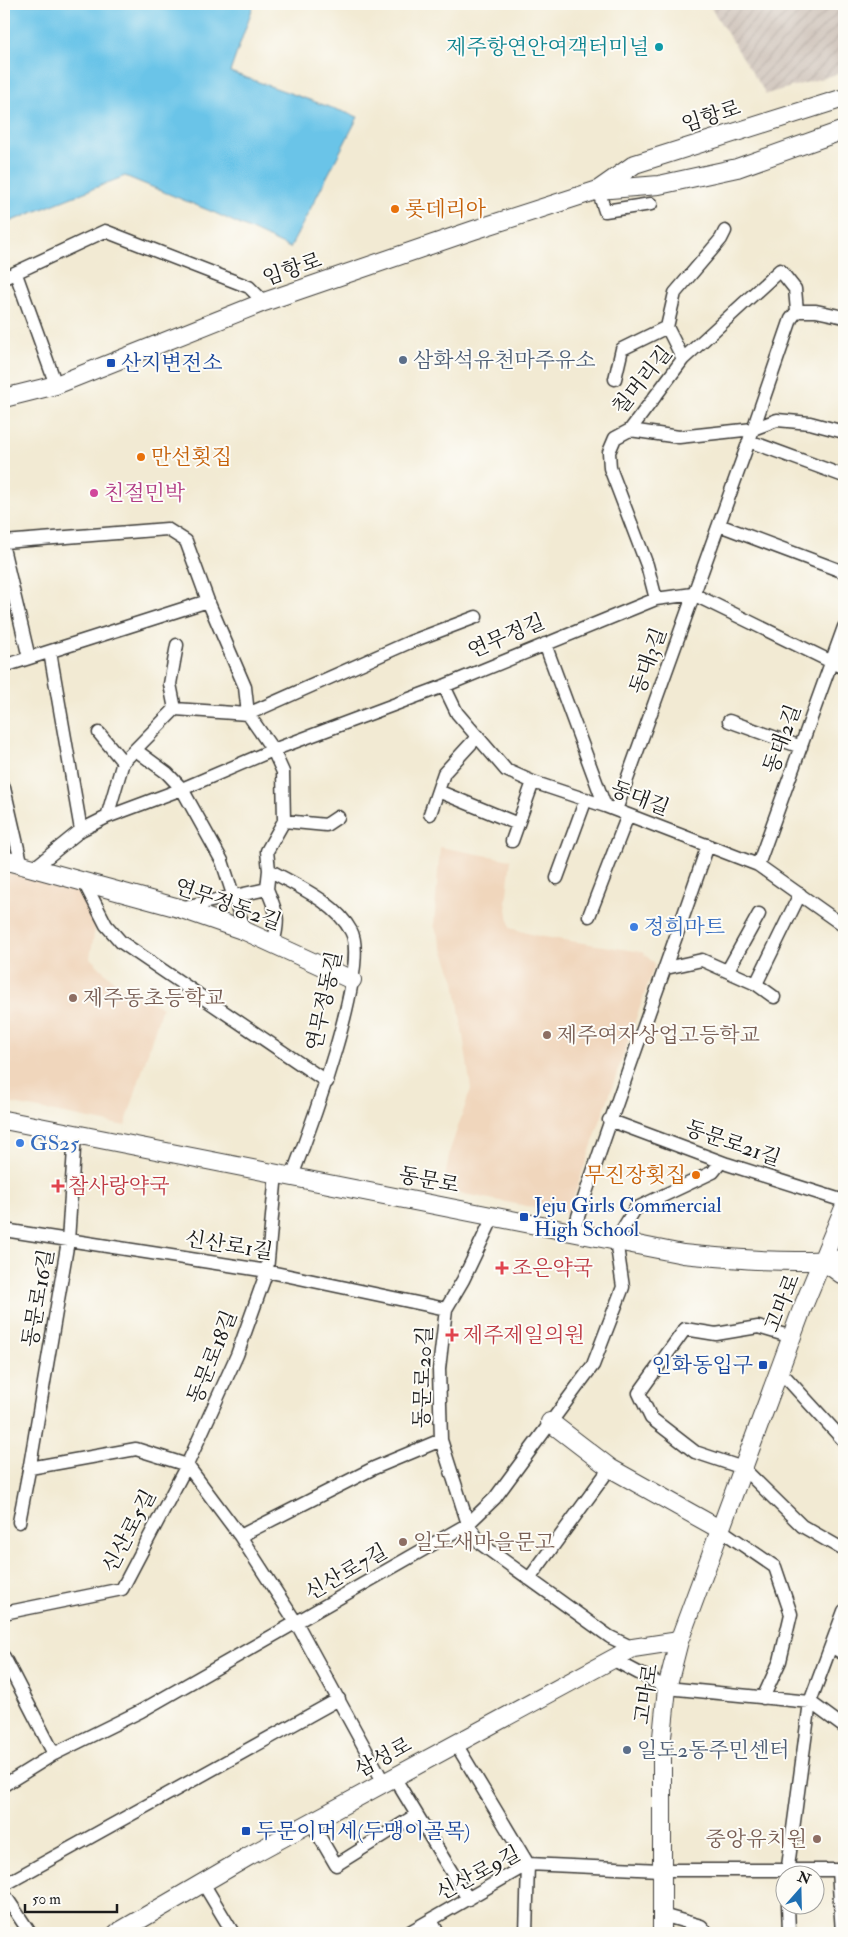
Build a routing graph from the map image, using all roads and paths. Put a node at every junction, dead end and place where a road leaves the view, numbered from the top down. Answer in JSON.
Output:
{"nodes":[{"id":1,"x":844,"y":98,"type":"edge"},
{"id":2,"x":844,"y":130,"type":"edge"},
{"id":3,"x":598,"y":190,"type":"junction"},
{"id":4,"x":651,"y":204,"type":"dead end"},
{"id":5,"x":725,"y":231,"type":"dead end"},
{"id":6,"x":10,"y":276,"type":"edge"},
{"id":7,"x":264,"y":302,"type":"junction"},
{"id":8,"x":797,"y":311,"type":"junction"},
{"id":9,"x":844,"y":317,"type":"edge"},
{"id":10,"x":667,"y":327,"type":"junction"},
{"id":11,"x":683,"y":359,"type":"junction"},
{"id":12,"x":616,"y":380,"type":"dead end"},
{"id":13,"x":56,"y":385,"type":"junction"},
{"id":14,"x":4,"y":398,"type":"edge"},
{"id":15,"x":630,"y":430,"type":"junction"},
{"id":16,"x":844,"y":432,"type":"edge"},
{"id":17,"x":751,"y":435,"type":"junction"},
{"id":18,"x":844,"y":476,"type":"edge"},
{"id":19,"x":719,"y":525,"type":"junction"},
{"id":20,"x":4,"y":542,"type":"edge"},
{"id":21,"x":4,"y":552,"type":"edge"},
{"id":22,"x":844,"y":572,"type":"edge"},
{"id":23,"x":694,"y":594,"type":"junction"},
{"id":24,"x":656,"y":599,"type":"junction"},
{"id":25,"x":208,"y":600,"type":"junction"},
{"id":26,"x":476,"y":617,"type":"dead end"},
{"id":27,"x":844,"y":627,"type":"edge"},
{"id":28,"x":545,"y":644,"type":"junction"},
{"id":29,"x":177,"y":645,"type":"dead end"},
{"id":30,"x":50,"y":652,"type":"junction"},
{"id":31,"x":29,"y":658,"type":"junction"},
{"id":32,"x":831,"y":663,"type":"junction"},
{"id":33,"x":4,"y":666,"type":"edge"},
{"id":34,"x":844,"y":668,"type":"edge"},
{"id":35,"x":444,"y":686,"type":"junction"},
{"id":36,"x":175,"y":709,"type":"junction"},
{"id":37,"x":248,"y":714,"type":"junction"},
{"id":38,"x":729,"y":721,"type":"dead end"},
{"id":39,"x":99,"y":733,"type":"dead end"},
{"id":40,"x":478,"y":736,"type":"junction"},
{"id":41,"x":801,"y":747,"type":"junction"},
{"id":42,"x":273,"y":750,"type":"junction"},
{"id":43,"x":137,"y":751,"type":"junction"},
{"id":44,"x":124,"y":762,"type":"junction"},
{"id":45,"x":533,"y":782,"type":"junction"},
{"id":46,"x":4,"y":788,"type":"edge"},
{"id":47,"x":182,"y":789,"type":"junction"},
{"id":48,"x":438,"y":791,"type":"junction"},
{"id":49,"x":586,"y":799,"type":"junction"},
{"id":50,"x":610,"y":808,"type":"junction"},
{"id":51,"x":430,"y":814,"type":"dead end"},
{"id":52,"x":628,"y":815,"type":"junction"},
{"id":53,"x":107,"y":817,"type":"junction"},
{"id":54,"x":338,"y":817,"type":"dead end"},
{"id":55,"x":284,"y":821,"type":"junction"},
{"id":56,"x":518,"y":824,"type":"junction"},
{"id":57,"x":81,"y":830,"type":"junction"},
{"id":58,"x":512,"y":841,"type":"dead end"},
{"id":59,"x":708,"y":845,"type":"junction"},
{"id":60,"x":4,"y":860,"type":"edge"},
{"id":61,"x":758,"y":865,"type":"junction"},
{"id":62,"x":28,"y":867,"type":"junction"},
{"id":63,"x":269,"y":870,"type":"junction"},
{"id":64,"x":557,"y":878,"type":"dead end"},
{"id":65,"x":84,"y":882,"type":"junction"},
{"id":66,"x":267,"y":889,"type":"junction"},
{"id":67,"x":800,"y":894,"type":"junction"},
{"id":68,"x":235,"y":897,"type":"junction"},
{"id":69,"x":179,"y":908,"type":"junction"},
{"id":70,"x":759,"y":914,"type":"dead end"},
{"id":71,"x":589,"y":916,"type":"dead end"},
{"id":72,"x":843,"y":924,"type":"edge"},
{"id":73,"x":245,"y":931,"type":"junction"},
{"id":74,"x":273,"y":944,"type":"junction"},
{"id":75,"x":666,"y":968,"type":"junction"},
{"id":76,"x":728,"y":970,"type":"junction"},
{"id":77,"x":352,"y":980,"type":"junction"},
{"id":78,"x":756,"y":984,"type":"junction"},
{"id":79,"x":774,"y":997,"type":"dead end"},
{"id":80,"x":327,"y":1082,"type":"junction"},
{"id":81,"x":4,"y":1120,"type":"edge"},
{"id":82,"x":609,"y":1120,"type":"junction"},
{"id":83,"x":75,"y":1134,"type":"junction"},
{"id":84,"x":721,"y":1162,"type":"junction"},
{"id":85,"x":284,"y":1175,"type":"junction"},
{"id":86,"x":844,"y":1201,"type":"edge"},
{"id":87,"x":844,"y":1208,"type":"edge"},
{"id":88,"x":494,"y":1216,"type":"junction"},
{"id":89,"x":4,"y":1230,"type":"edge"},
{"id":90,"x":573,"y":1232,"type":"junction"},
{"id":91,"x":616,"y":1240,"type":"junction"},
{"id":92,"x":68,"y":1241,"type":"junction"},
{"id":93,"x":844,"y":1259,"type":"edge"},
{"id":94,"x":823,"y":1262,"type":"junction"},
{"id":95,"x":267,"y":1271,"type":"junction"},
{"id":96,"x":844,"y":1276,"type":"edge"},
{"id":97,"x":446,"y":1309,"type":"junction"},
{"id":98,"x":792,"y":1337,"type":"junction"},
{"id":99,"x":780,"y":1371,"type":"junction"},
{"id":100,"x":550,"y":1422,"type":"junction"},
{"id":101,"x":441,"y":1440,"type":"junction"},
{"id":102,"x":844,"y":1441,"type":"edge"},
{"id":103,"x":187,"y":1465,"type":"junction"},
{"id":104,"x":30,"y":1468,"type":"junction"},
{"id":105,"x":610,"y":1468,"type":"junction"},
{"id":106,"x":744,"y":1468,"type":"junction"},
{"id":107,"x":19,"y":1522,"type":"dead end"},
{"id":108,"x":468,"y":1524,"type":"junction"},
{"id":109,"x":721,"y":1530,"type":"junction"},
{"id":110,"x":240,"y":1536,"type":"junction"},
{"id":111,"x":844,"y":1550,"type":"edge"},
{"id":112,"x":529,"y":1579,"type":"junction"},
{"id":113,"x":844,"y":1611,"type":"edge"},
{"id":114,"x":4,"y":1613,"type":"edge"},
{"id":115,"x":297,"y":1624,"type":"junction"},
{"id":116,"x":679,"y":1641,"type":"junction"},
{"id":117,"x":831,"y":1646,"type":"junction"},
{"id":118,"x":633,"y":1648,"type":"junction"},
{"id":119,"x":844,"y":1654,"type":"edge"},
{"id":120,"x":4,"y":1657,"type":"edge"},
{"id":121,"x":612,"y":1659,"type":"junction"},
{"id":122,"x":667,"y":1688,"type":"junction"},
{"id":123,"x":763,"y":1698,"type":"junction"},
{"id":124,"x":339,"y":1700,"type":"junction"},
{"id":125,"x":810,"y":1702,"type":"junction"},
{"id":126,"x":844,"y":1727,"type":"edge"},
{"id":127,"x":456,"y":1744,"type":"junction"},
{"id":128,"x":54,"y":1754,"type":"junction"},
{"id":129,"x":389,"y":1780,"type":"junction"},
{"id":130,"x":4,"y":1785,"type":"edge"},
{"id":131,"x":416,"y":1815,"type":"junction"},
{"id":132,"x":311,"y":1822,"type":"junction"},
{"id":133,"x":528,"y":1864,"type":"junction"},
{"id":134,"x":788,"y":1864,"type":"edge"},
{"id":135,"x":660,"y":1870,"type":"junction"},
{"id":136,"x":841,"y":1870,"type":"edge"},
{"id":137,"x":826,"y":1871,"type":"edge"},
{"id":138,"x":776,"y":1872,"type":"edge"},
{"id":139,"x":204,"y":1883,"type":"junction"},
{"id":140,"x":4,"y":1885,"type":"edge"},
{"id":141,"x":4,"y":1894,"type":"edge"},
{"id":142,"x":468,"y":1899,"type":"junction"},
{"id":143,"x":788,"y":1914,"type":"edge"},
{"id":144,"x":662,"y":1915,"type":"junction"},
{"id":145,"x":431,"y":1920,"type":"junction"},
{"id":146,"x":30,"y":1933,"type":"edge"},
{"id":147,"x":117,"y":1933,"type":"edge"},
{"id":148,"x":233,"y":1933,"type":"edge"},
{"id":149,"x":408,"y":1933,"type":"edge"},
{"id":150,"x":438,"y":1933,"type":"edge"},
{"id":151,"x":526,"y":1933,"type":"edge"},
{"id":152,"x":662,"y":1933,"type":"edge"},
{"id":153,"x":707,"y":1933,"type":"edge"},
{"id":154,"x":789,"y":1933,"type":"edge"},
{"id":155,"x":842,"y":1933,"type":"edge"}],
"edges":[{"from":1,"to":3,"type":"main road","name":"임항로"},
{"from":2,"to":3,"type":"main road","name":"임항로"},
{"from":3,"to":4,"type":"street"},
{"from":3,"to":7,"type":"main road","name":"임항로"},
{"from":5,"to":10,"type":"street"},
{"from":6,"to":7,"type":"street"},
{"from":6,"to":13,"type":"street"},
{"from":7,"to":13,"type":"main road","name":"임항로"},
{"from":8,"to":9,"type":"street"},
{"from":8,"to":11,"type":"street","name":"칠머리길"},
{"from":8,"to":17,"type":"street","name":"동대3길"},
{"from":10,"to":11,"type":"street"},
{"from":10,"to":12,"type":"street"},
{"from":11,"to":15,"type":"street","name":"칠머리길"},
{"from":13,"to":14,"type":"main road","name":"임항로"},
{"from":15,"to":17,"type":"street"},
{"from":15,"to":24,"type":"street","name":"칠머리길"},
{"from":16,"to":17,"type":"street"},
{"from":17,"to":18,"type":"street"},
{"from":17,"to":19,"type":"street","name":"동대3길"},
{"from":19,"to":22,"type":"street"},
{"from":19,"to":23,"type":"street","name":"동대3길"},
{"from":20,"to":25,"type":"street"},
{"from":21,"to":31,"type":"street"},
{"from":23,"to":24,"type":"street","name":"연무정길"},
{"from":23,"to":32,"type":"street"},
{"from":23,"to":50,"type":"street","name":"동대3길"},
{"from":24,"to":28,"type":"street","name":"연무정길"},
{"from":25,"to":30,"type":"street"},
{"from":25,"to":37,"type":"street"},
{"from":26,"to":37,"type":"street"},
{"from":27,"to":32,"type":"street","name":"동대2길"},
{"from":28,"to":35,"type":"street","name":"연무정길"},
{"from":28,"to":50,"type":"street"},
{"from":29,"to":36,"type":"street"},
{"from":30,"to":31,"type":"street"},
{"from":30,"to":57,"type":"street"},
{"from":31,"to":33,"type":"street"},
{"from":32,"to":34,"type":"street"},
{"from":32,"to":41,"type":"street","name":"동대2길"},
{"from":35,"to":40,"type":"street","name":"동대길"},
{"from":35,"to":42,"type":"street","name":"연무정길"},
{"from":36,"to":37,"type":"street"},
{"from":36,"to":43,"type":"street"},
{"from":37,"to":42,"type":"street"},
{"from":38,"to":41,"type":"street"},
{"from":39,"to":44,"type":"street"},
{"from":40,"to":45,"type":"street","name":"동대길"},
{"from":40,"to":48,"type":"street"},
{"from":41,"to":61,"type":"street","name":"동대2길"},
{"from":42,"to":47,"type":"street","name":"연무정길"},
{"from":42,"to":55,"type":"street"},
{"from":43,"to":44,"type":"street"},
{"from":43,"to":47,"type":"street"},
{"from":44,"to":53,"type":"street"},
{"from":45,"to":49,"type":"street","name":"동대길"},
{"from":45,"to":56,"type":"street"},
{"from":46,"to":62,"type":"street"},
{"from":47,"to":53,"type":"street","name":"연무정길"},
{"from":47,"to":68,"type":"street"},
{"from":48,"to":51,"type":"street"},
{"from":48,"to":56,"type":"street"},
{"from":49,"to":50,"type":"street","name":"동대길"},
{"from":49,"to":64,"type":"street"},
{"from":50,"to":52,"type":"street","name":"동대길"},
{"from":52,"to":59,"type":"street","name":"동대길"},
{"from":52,"to":71,"type":"street"},
{"from":53,"to":57,"type":"street","name":"연무정길"},
{"from":54,"to":55,"type":"street"},
{"from":55,"to":63,"type":"street"},
{"from":56,"to":58,"type":"street"},
{"from":57,"to":62,"type":"street","name":"연무정길"},
{"from":59,"to":61,"type":"street","name":"동대길"},
{"from":59,"to":75,"type":"street"},
{"from":60,"to":62,"type":"main road"},
{"from":61,"to":67,"type":"street","name":"동대길"},
{"from":62,"to":65,"type":"main road","name":"연무정동2길"},
{"from":63,"to":66,"type":"street"},
{"from":63,"to":77,"type":"street","name":"연무정동길"},
{"from":65,"to":69,"type":"main road","name":"연무정동2길"},
{"from":65,"to":80,"type":"street"},
{"from":66,"to":68,"type":"street"},
{"from":66,"to":74,"type":"street"},
{"from":67,"to":72,"type":"street","name":"동대길"},
{"from":67,"to":78,"type":"street"},
{"from":68,"to":69,"type":"street"},
{"from":68,"to":73,"type":"street"},
{"from":69,"to":73,"type":"main road","name":"연무정동2길"},
{"from":70,"to":76,"type":"street"},
{"from":73,"to":74,"type":"main road","name":"연무정동2길"},
{"from":74,"to":77,"type":"main road","name":"연무정동2길"},
{"from":75,"to":76,"type":"street"},
{"from":75,"to":82,"type":"street"},
{"from":76,"to":78,"type":"street"},
{"from":77,"to":80,"type":"street","name":"연무정동길"},
{"from":78,"to":79,"type":"street"},
{"from":80,"to":85,"type":"street","name":"연무정동길"},
{"from":81,"to":83,"type":"main road","name":"동문로"},
{"from":82,"to":84,"type":"street","name":"동문로21길"},
{"from":82,"to":90,"type":"street"},
{"from":83,"to":85,"type":"main road","name":"동문로"},
{"from":83,"to":92,"type":"street","name":"동문로16길"},
{"from":84,"to":86,"type":"street","name":"동문로21길"},
{"from":84,"to":91,"type":"street"},
{"from":85,"to":88,"type":"main road","name":"동문로"},
{"from":85,"to":95,"type":"street","name":"동문로18길"},
{"from":87,"to":94,"type":"main road"},
{"from":88,"to":90,"type":"main road","name":"동문로"},
{"from":88,"to":97,"type":"street","name":"동문로20길"},
{"from":89,"to":92,"type":"street","name":"신산로1길"},
{"from":90,"to":91,"type":"main road","name":"동문로"},
{"from":91,"to":94,"type":"main road","name":"동문로"},
{"from":91,"to":100,"type":"street","name":"신산로7길"},
{"from":92,"to":95,"type":"street","name":"신산로1길"},
{"from":92,"to":104,"type":"street","name":"동문로16길"},
{"from":93,"to":94,"type":"main road","name":"동문로"},
{"from":94,"to":96,"type":"main road"},
{"from":94,"to":98,"type":"main road","name":"고마로"},
{"from":95,"to":97,"type":"street","name":"신산로1길"},
{"from":95,"to":103,"type":"street","name":"동문로18길"},
{"from":97,"to":101,"type":"street","name":"동문로20길"},
{"from":98,"to":99,"type":"main road","name":"고마로"},
{"from":98,"to":106,"type":"street"},
{"from":99,"to":102,"type":"street"},
{"from":99,"to":106,"type":"main road","name":"고마로"},
{"from":100,"to":105,"type":"main road"},
{"from":100,"to":108,"type":"street","name":"신산로7길"},
{"from":101,"to":108,"type":"street","name":"동문로20길"},
{"from":101,"to":110,"type":"street"},
{"from":103,"to":104,"type":"street"},
{"from":103,"to":110,"type":"street"},
{"from":103,"to":114,"type":"street","name":"신산로5길"},
{"from":104,"to":107,"type":"street","name":"동문로16길"},
{"from":105,"to":109,"type":"main road"},
{"from":105,"to":112,"type":"street"},
{"from":106,"to":109,"type":"main road","name":"고마로"},
{"from":106,"to":111,"type":"street"},
{"from":108,"to":112,"type":"street","name":"동문로20길"},
{"from":108,"to":115,"type":"street","name":"신산로7길"},
{"from":109,"to":116,"type":"main road","name":"고마로"},
{"from":109,"to":123,"type":"street"},
{"from":110,"to":115,"type":"street"},
{"from":112,"to":118,"type":"street","name":"동문로20길"},
{"from":113,"to":117,"type":"street"},
{"from":115,"to":124,"type":"street"},
{"from":115,"to":128,"type":"street","name":"신산로7길"},
{"from":116,"to":118,"type":"main road","name":"삼성로"},
{"from":116,"to":122,"type":"main road","name":"고마로"},
{"from":117,"to":119,"type":"street"},
{"from":117,"to":125,"type":"street"},
{"from":118,"to":121,"type":"main road","name":"삼성로"},
{"from":120,"to":128,"type":"street"},
{"from":121,"to":122,"type":"street"},
{"from":121,"to":127,"type":"main road","name":"삼성로"},
{"from":122,"to":123,"type":"street"},
{"from":122,"to":135,"type":"main road","name":"고마로"},
{"from":123,"to":125,"type":"street"},
{"from":124,"to":129,"type":"street"},
{"from":124,"to":140,"type":"street"},
{"from":125,"to":126,"type":"street"},
{"from":125,"to":134,"type":"street"},
{"from":127,"to":129,"type":"main road","name":"삼성로"},
{"from":127,"to":133,"type":"street"},
{"from":128,"to":130,"type":"street","name":"신산로7길"},
{"from":129,"to":131,"type":"street"},
{"from":129,"to":132,"type":"main road","name":"삼성로"},
{"from":131,"to":132,"type":"street"},
{"from":131,"to":142,"type":"street"},
{"from":132,"to":139,"type":"main road","name":"삼성로"},
{"from":133,"to":135,"type":"street","name":"신산로9길"},
{"from":133,"to":142,"type":"street","name":"신산로9길"},
{"from":133,"to":151,"type":"street"},
{"from":135,"to":138,"type":"street","name":"신산로9길"},
{"from":135,"to":144,"type":"main road","name":"고마로"},
{"from":136,"to":137,"type":"street","name":"신산로9길"},
{"from":136,"to":155,"type":"street"},
{"from":139,"to":147,"type":"main road","name":"삼성로"},
{"from":139,"to":148,"type":"street"},
{"from":141,"to":146,"type":"street"},
{"from":142,"to":145,"type":"street","name":"신산로9길"},
{"from":143,"to":154,"type":"street"},
{"from":144,"to":152,"type":"main road","name":"고마로"},
{"from":144,"to":153,"type":"street"},
{"from":145,"to":149,"type":"street","name":"신산로9길"},
{"from":145,"to":150,"type":"street"}]}
